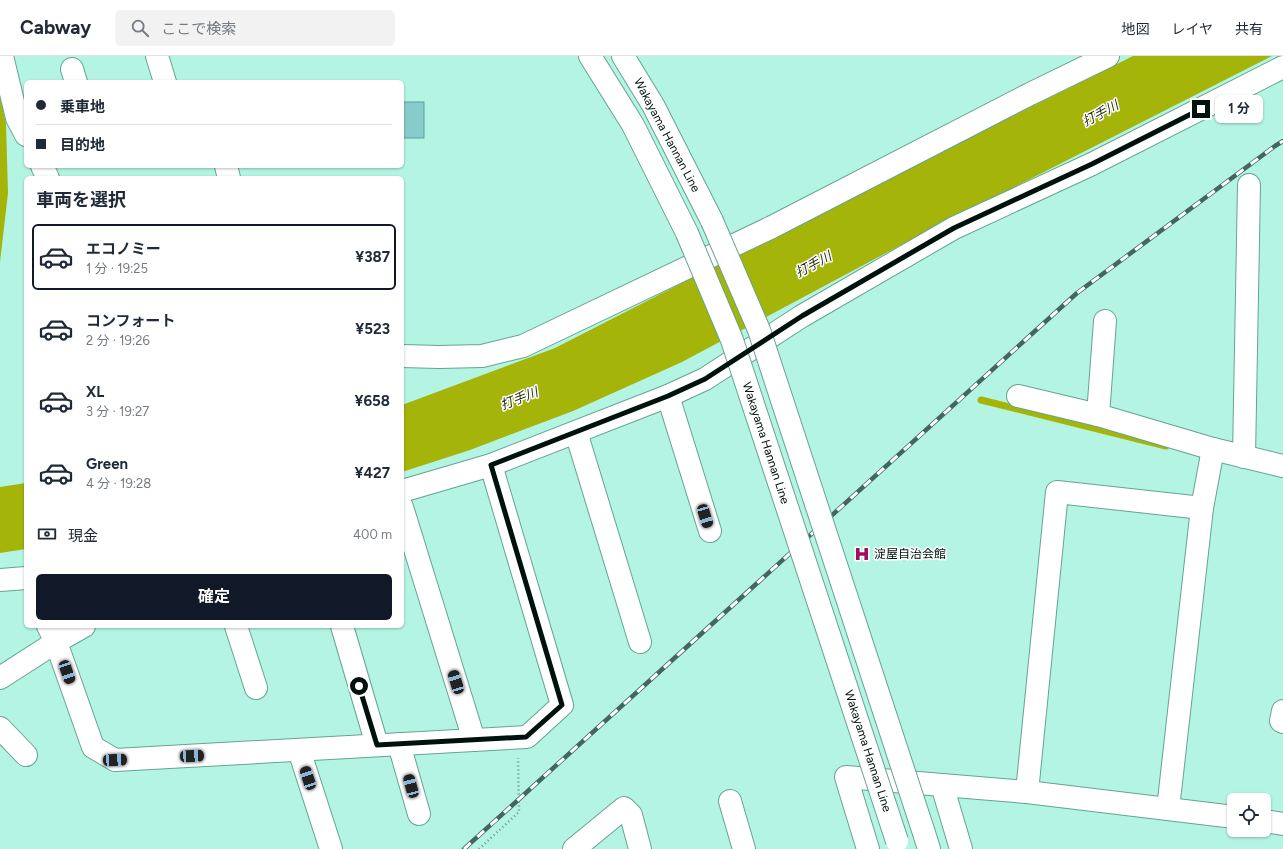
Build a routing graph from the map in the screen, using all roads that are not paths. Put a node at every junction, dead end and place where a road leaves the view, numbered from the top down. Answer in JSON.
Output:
{"nodes":[{"id":1,"x":157,"y":56,"type":"edge"},
{"id":2,"x":590,"y":56,"type":"edge"},
{"id":3,"x":623,"y":56,"type":"edge"},
{"id":4,"x":1108,"y":56,"type":"edge"},
{"id":5,"x":2,"y":58,"type":"edge"},
{"id":6,"x":1283,"y":67,"type":"edge"},
{"id":7,"x":164,"y":80,"type":"edge"},
{"id":8,"x":24,"y":131,"type":"edge"},
{"id":9,"x":1249,"y":185,"type":"dead end"},
{"id":10,"x":1105,"y":321,"type":"dead end"},
{"id":11,"x":404,"y":356,"type":"edge"},
{"id":12,"x":668,"y":396,"type":"junction"},
{"id":13,"x":1018,"y":396,"type":"dead end"},
{"id":14,"x":1098,"y":415,"type":"junction"},
{"id":15,"x":576,"y":432,"type":"junction"},
{"id":16,"x":1213,"y":449,"type":"junction"},
{"id":17,"x":1244,"y":457,"type":"junction"},
{"id":18,"x":491,"y":465,"type":"junction"},
{"id":19,"x":1283,"y":466,"type":"edge"},
{"id":20,"x":404,"y":490,"type":"edge"},
{"id":21,"x":1202,"y":508,"type":"junction"},
{"id":22,"x":404,"y":513,"type":"edge"},
{"id":23,"x":710,"y":531,"type":"dead end"},
{"id":24,"x":24,"y":579,"type":"edge"},
{"id":25,"x":0,"y":580,"type":"edge"},
{"id":26,"x":76,"y":628,"type":"edge"},
{"id":27,"x":237,"y":628,"type":"edge"},
{"id":28,"x":343,"y":628,"type":"edge"},
{"id":29,"x":52,"y":634,"type":"edge"},
{"id":30,"x":640,"y":642,"type":"dead end"},
{"id":31,"x":0,"y":678,"type":"edge"},
{"id":32,"x":256,"y":688,"type":"dead end"},
{"id":33,"x":1283,"y":711,"type":"edge"},
{"id":34,"x":1283,"y":722,"type":"edge"},
{"id":35,"x":0,"y":728,"type":"edge"},
{"id":36,"x":474,"y":740,"type":"junction"},
{"id":37,"x":400,"y":744,"type":"junction"},
{"id":38,"x":377,"y":745,"type":"junction"},
{"id":39,"x":299,"y":750,"type":"junction"},
{"id":40,"x":26,"y":755,"type":"dead end"},
{"id":41,"x":942,"y":785,"type":"junction"},
{"id":42,"x":1027,"y":792,"type":"junction"},
{"id":43,"x":730,"y":801,"type":"dead end"},
{"id":44,"x":1168,"y":809,"type":"junction"},
{"id":45,"x":419,"y":814,"type":"dead end"},
{"id":46,"x":1227,"y":816,"type":"edge"},
{"id":47,"x":1271,"y":822,"type":"edge"},
{"id":48,"x":1283,"y":824,"type":"edge"},
{"id":49,"x":927,"y":841,"type":"edge"},
{"id":50,"x":899,"y":845,"type":"edge"},
{"id":51,"x":331,"y":849,"type":"edge"},
{"id":52,"x":574,"y":849,"type":"edge"},
{"id":53,"x":640,"y":849,"type":"edge"},
{"id":54,"x":744,"y":849,"type":"edge"},
{"id":55,"x":868,"y":849,"type":"edge"},
{"id":56,"x":961,"y":849,"type":"edge"}],
"edges":[{"from":1,"to":7,"type":"street"},
{"from":2,"to":50,"type":"street","name":"Wakayama Hannan Line","bridge":true},
{"from":3,"to":49,"type":"street","name":"Wakayama Hannan Line","bridge":true},
{"from":4,"to":11,"type":"street"},
{"from":5,"to":8,"type":"street"},
{"from":6,"to":12,"type":"street"},
{"from":9,"to":17,"type":"street"},
{"from":10,"to":14,"type":"street"},
{"from":12,"to":15,"type":"street"},
{"from":12,"to":23,"type":"street"},
{"from":13,"to":14,"type":"street"},
{"from":14,"to":16,"type":"street"},
{"from":15,"to":18,"type":"street"},
{"from":15,"to":30,"type":"street"},
{"from":16,"to":17,"type":"street"},
{"from":16,"to":21,"type":"street"},
{"from":17,"to":19,"type":"street"},
{"from":18,"to":20,"type":"street"},
{"from":18,"to":36,"type":"street"},
{"from":21,"to":42,"type":"street"},
{"from":21,"to":44,"type":"street"},
{"from":22,"to":36,"type":"street"},
{"from":24,"to":25,"type":"street"},
{"from":26,"to":29,"type":"street"},
{"from":27,"to":32,"type":"street"},
{"from":28,"to":38,"type":"street"},
{"from":29,"to":31,"type":"street"},
{"from":29,"to":39,"type":"street"},
{"from":33,"to":34,"type":"street"},
{"from":35,"to":40,"type":"street"},
{"from":36,"to":37,"type":"street"},
{"from":37,"to":38,"type":"street"},
{"from":37,"to":45,"type":"street"},
{"from":38,"to":39,"type":"street"},
{"from":39,"to":51,"type":"street"},
{"from":41,"to":42,"type":"street"},
{"from":41,"to":55,"type":"street"},
{"from":41,"to":56,"type":"street"},
{"from":42,"to":44,"type":"street"},
{"from":43,"to":54,"type":"street"},
{"from":44,"to":46,"type":"street"},
{"from":47,"to":48,"type":"street"},
{"from":52,"to":53,"type":"street"}]}
